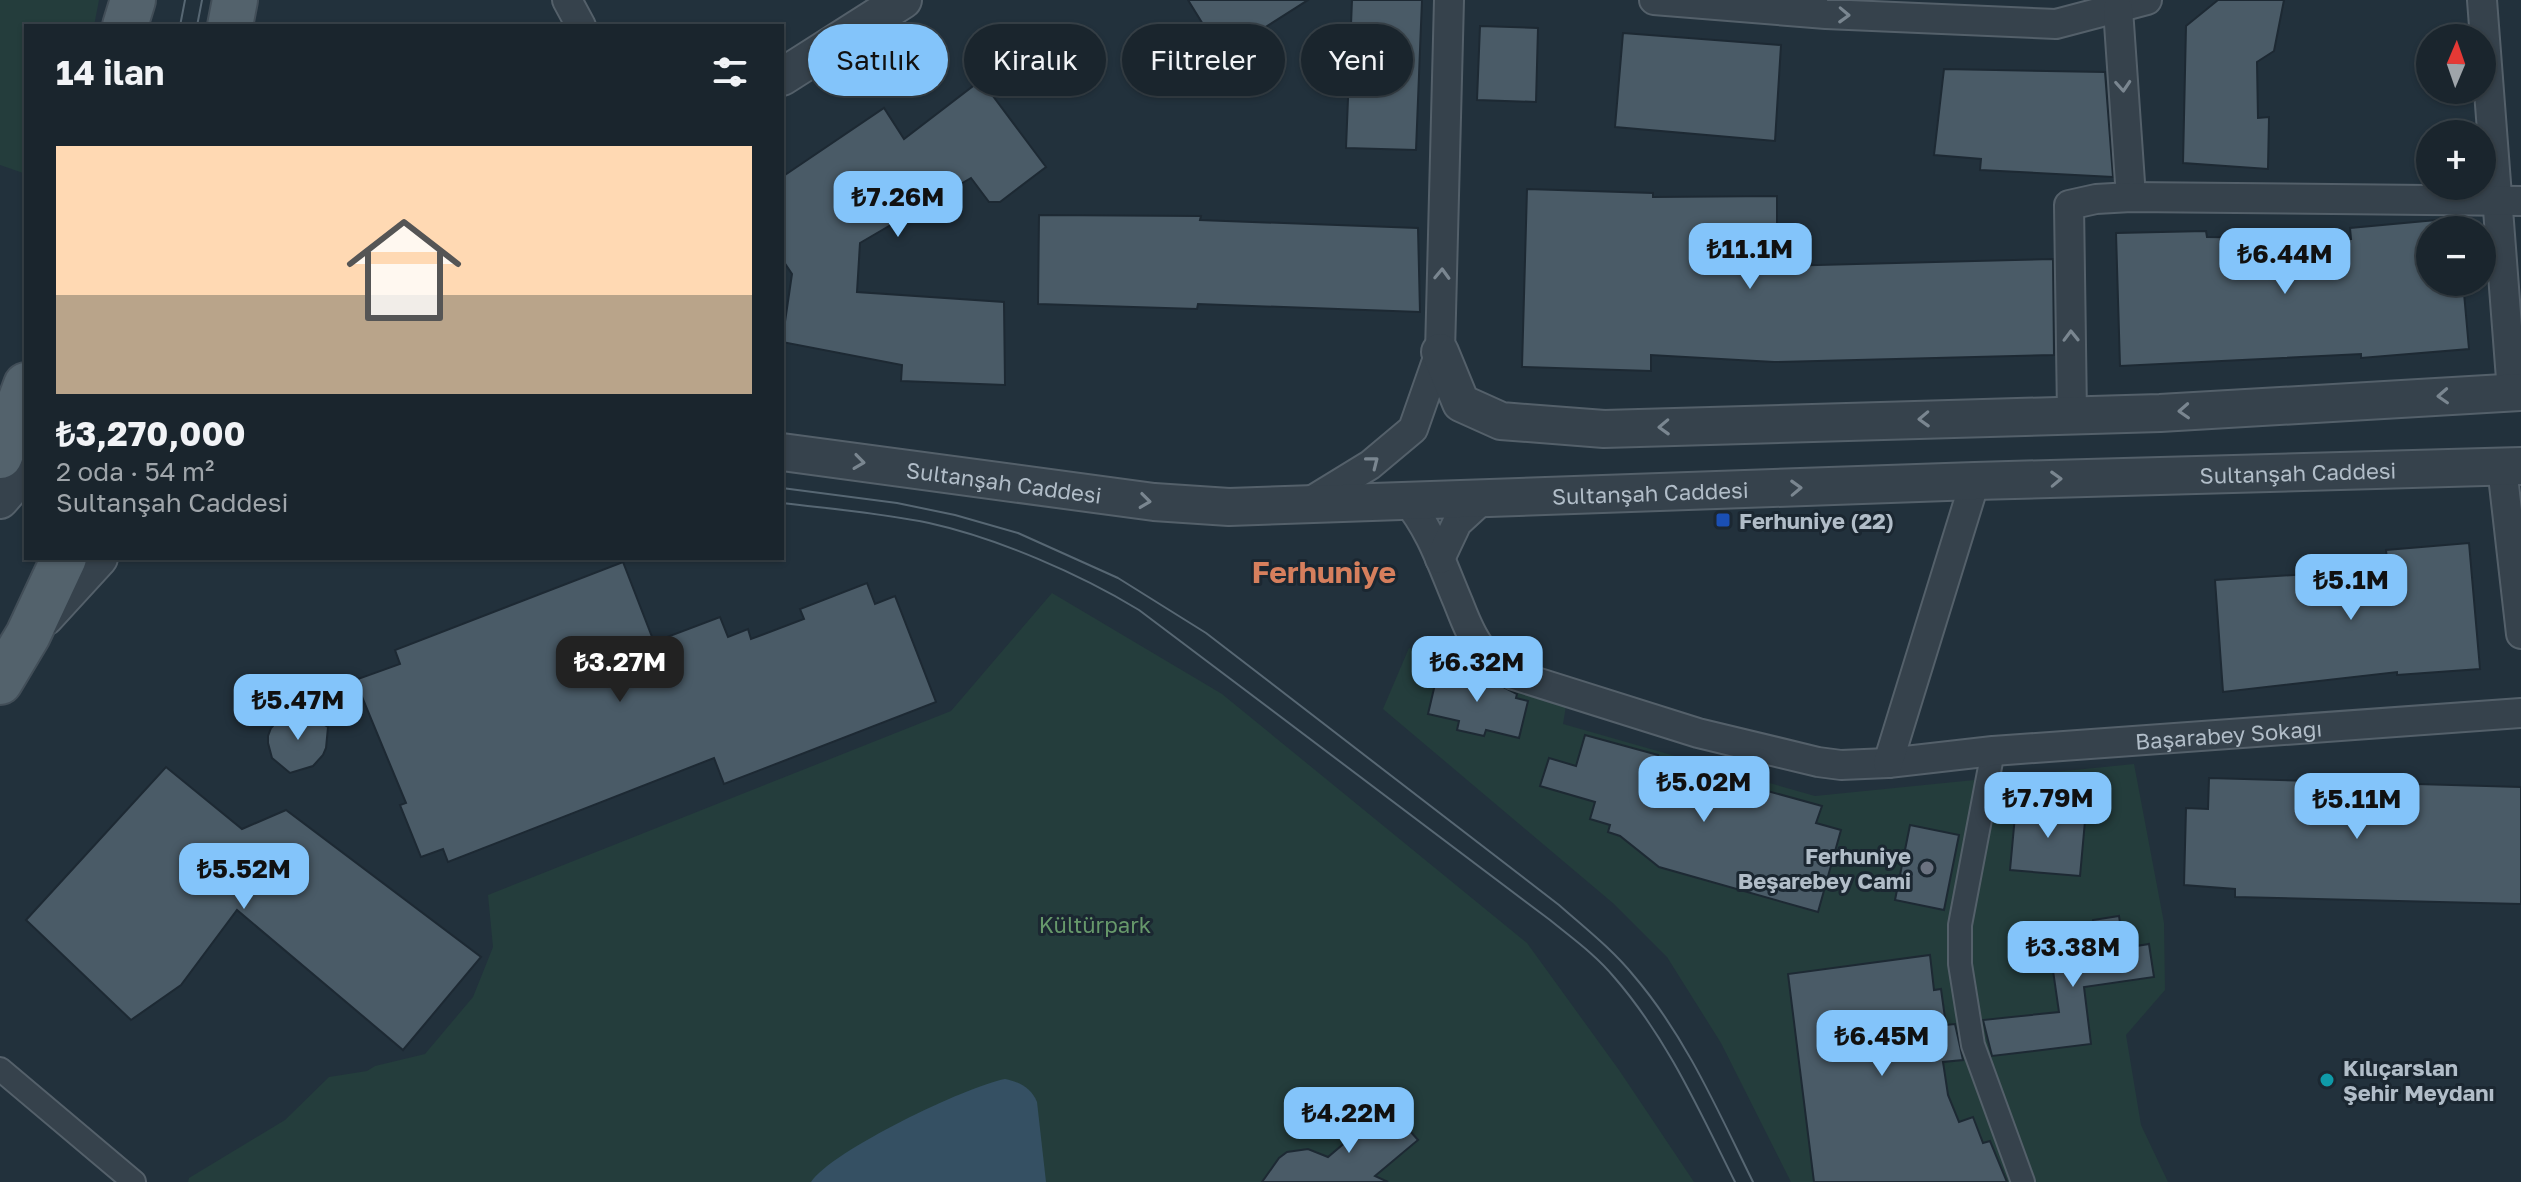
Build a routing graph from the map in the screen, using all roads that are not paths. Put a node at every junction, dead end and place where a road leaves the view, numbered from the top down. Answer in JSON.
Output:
{"nodes":[{"id":1,"x":133,"y":0,"type":"edge"},
{"id":2,"x":141,"y":0,"type":"edge"},
{"id":3,"x":235,"y":0,"type":"edge"},
{"id":4,"x":567,"y":0,"type":"edge"},
{"id":5,"x":903,"y":0,"type":"edge"},
{"id":6,"x":1449,"y":0,"type":"edge"},
{"id":7,"x":1654,"y":0,"type":"edge"},
{"id":8,"x":2147,"y":0,"type":"edge"},
{"id":9,"x":2482,"y":0,"type":"edge"},
{"id":10,"x":2118,"y":9,"type":"junction"},
{"id":11,"x":126,"y":24,"type":"edge"},
{"id":12,"x":137,"y":24,"type":"edge"},
{"id":13,"x":230,"y":24,"type":"edge"},
{"id":14,"x":580,"y":24,"type":"edge"},
{"id":15,"x":784,"y":76,"type":"edge"},
{"id":16,"x":2131,"y":197,"type":"junction"},
{"id":17,"x":2510,"y":201,"type":"edge"},
{"id":18,"x":1440,"y":352,"type":"junction"},
{"id":19,"x":24,"y":390,"type":"edge"},
{"id":20,"x":2517,"y":392,"type":"edge"},
{"id":21,"x":2072,"y":414,"type":"junction"},
{"id":22,"x":784,"y":452,"type":"edge"},
{"id":23,"x":0,"y":456,"type":"edge"},
{"id":24,"x":2512,"y":466,"type":"edge"},
{"id":25,"x":24,"y":472,"type":"edge"},
{"id":26,"x":1975,"y":481,"type":"junction"},
{"id":27,"x":0,"y":500,"type":"edge"},
{"id":28,"x":1406,"y":500,"type":"junction"},
{"id":29,"x":1482,"y":500,"type":"junction"},
{"id":30,"x":1308,"y":503,"type":"junction"},
{"id":31,"x":1440,"y":559,"type":"junction"},
{"id":32,"x":63,"y":560,"type":"edge"},
{"id":33,"x":97,"y":560,"type":"edge"},
{"id":34,"x":2521,"y":634,"type":"edge"},
{"id":35,"x":28,"y":635,"type":"junction"},
{"id":36,"x":0,"y":682,"type":"edge"},
{"id":37,"x":2521,"y":713,"type":"edge"},
{"id":38,"x":1993,"y":751,"type":"junction"},
{"id":39,"x":1888,"y":763,"type":"junction"},
{"id":40,"x":0,"y":1069,"type":"edge"},
{"id":41,"x":134,"y":1182,"type":"edge"},
{"id":42,"x":2023,"y":1182,"type":"edge"}],
"edges":[{"from":1,"to":11,"type":"main road"},
{"from":2,"to":12,"type":"street"},
{"from":3,"to":13,"type":"main road"},
{"from":4,"to":14,"type":"street"},
{"from":5,"to":15,"type":"street"},
{"from":18,"to":6,"type":"street","one_way":true},
{"from":7,"to":10,"type":"street","one_way":true},
{"from":8,"to":10,"type":"street"},
{"from":9,"to":17,"type":"street"},
{"from":10,"to":16,"type":"street","one_way":true},
{"from":16,"to":17,"type":"street"},
{"from":21,"to":16,"type":"street","one_way":true},
{"from":17,"to":20,"type":"street"},
{"from":21,"to":18,"type":"street","one_way":true},
{"from":30,"to":18,"type":"street","one_way":true},
{"from":19,"to":23,"type":"main road"},
{"from":20,"to":21,"type":"street","one_way":true},
{"from":22,"to":30,"type":"street","name":"Sultanşah Caddesi","one_way":true},
{"from":26,"to":24,"type":"street","name":"Sultanşah Caddesi","one_way":true},
{"from":24,"to":34,"type":"street"},
{"from":25,"to":27,"type":"street"},
{"from":29,"to":26,"type":"street","name":"Sultanşah Caddesi","one_way":true},
{"from":26,"to":39,"type":"street"},
{"from":28,"to":29,"type":"street","name":"Sultanşah Caddesi"},
{"from":28,"to":30,"type":"street","name":"Sultanşah Caddesi"},
{"from":28,"to":31,"type":"street","name":"Başarabey Sokağı"},
{"from":29,"to":31,"type":"street"},
{"from":31,"to":39,"type":"street","name":"Başarabey Sokağı"},
{"from":32,"to":35,"type":"main road"},
{"from":33,"to":35,"type":"street"},
{"from":35,"to":36,"type":"main road"},
{"from":37,"to":38,"type":"street","name":"Başarabey Sokağı"},
{"from":38,"to":39,"type":"street","name":"Başarabey Sokağı"},
{"from":38,"to":42,"type":"street"},
{"from":40,"to":41,"type":"street"}]}
